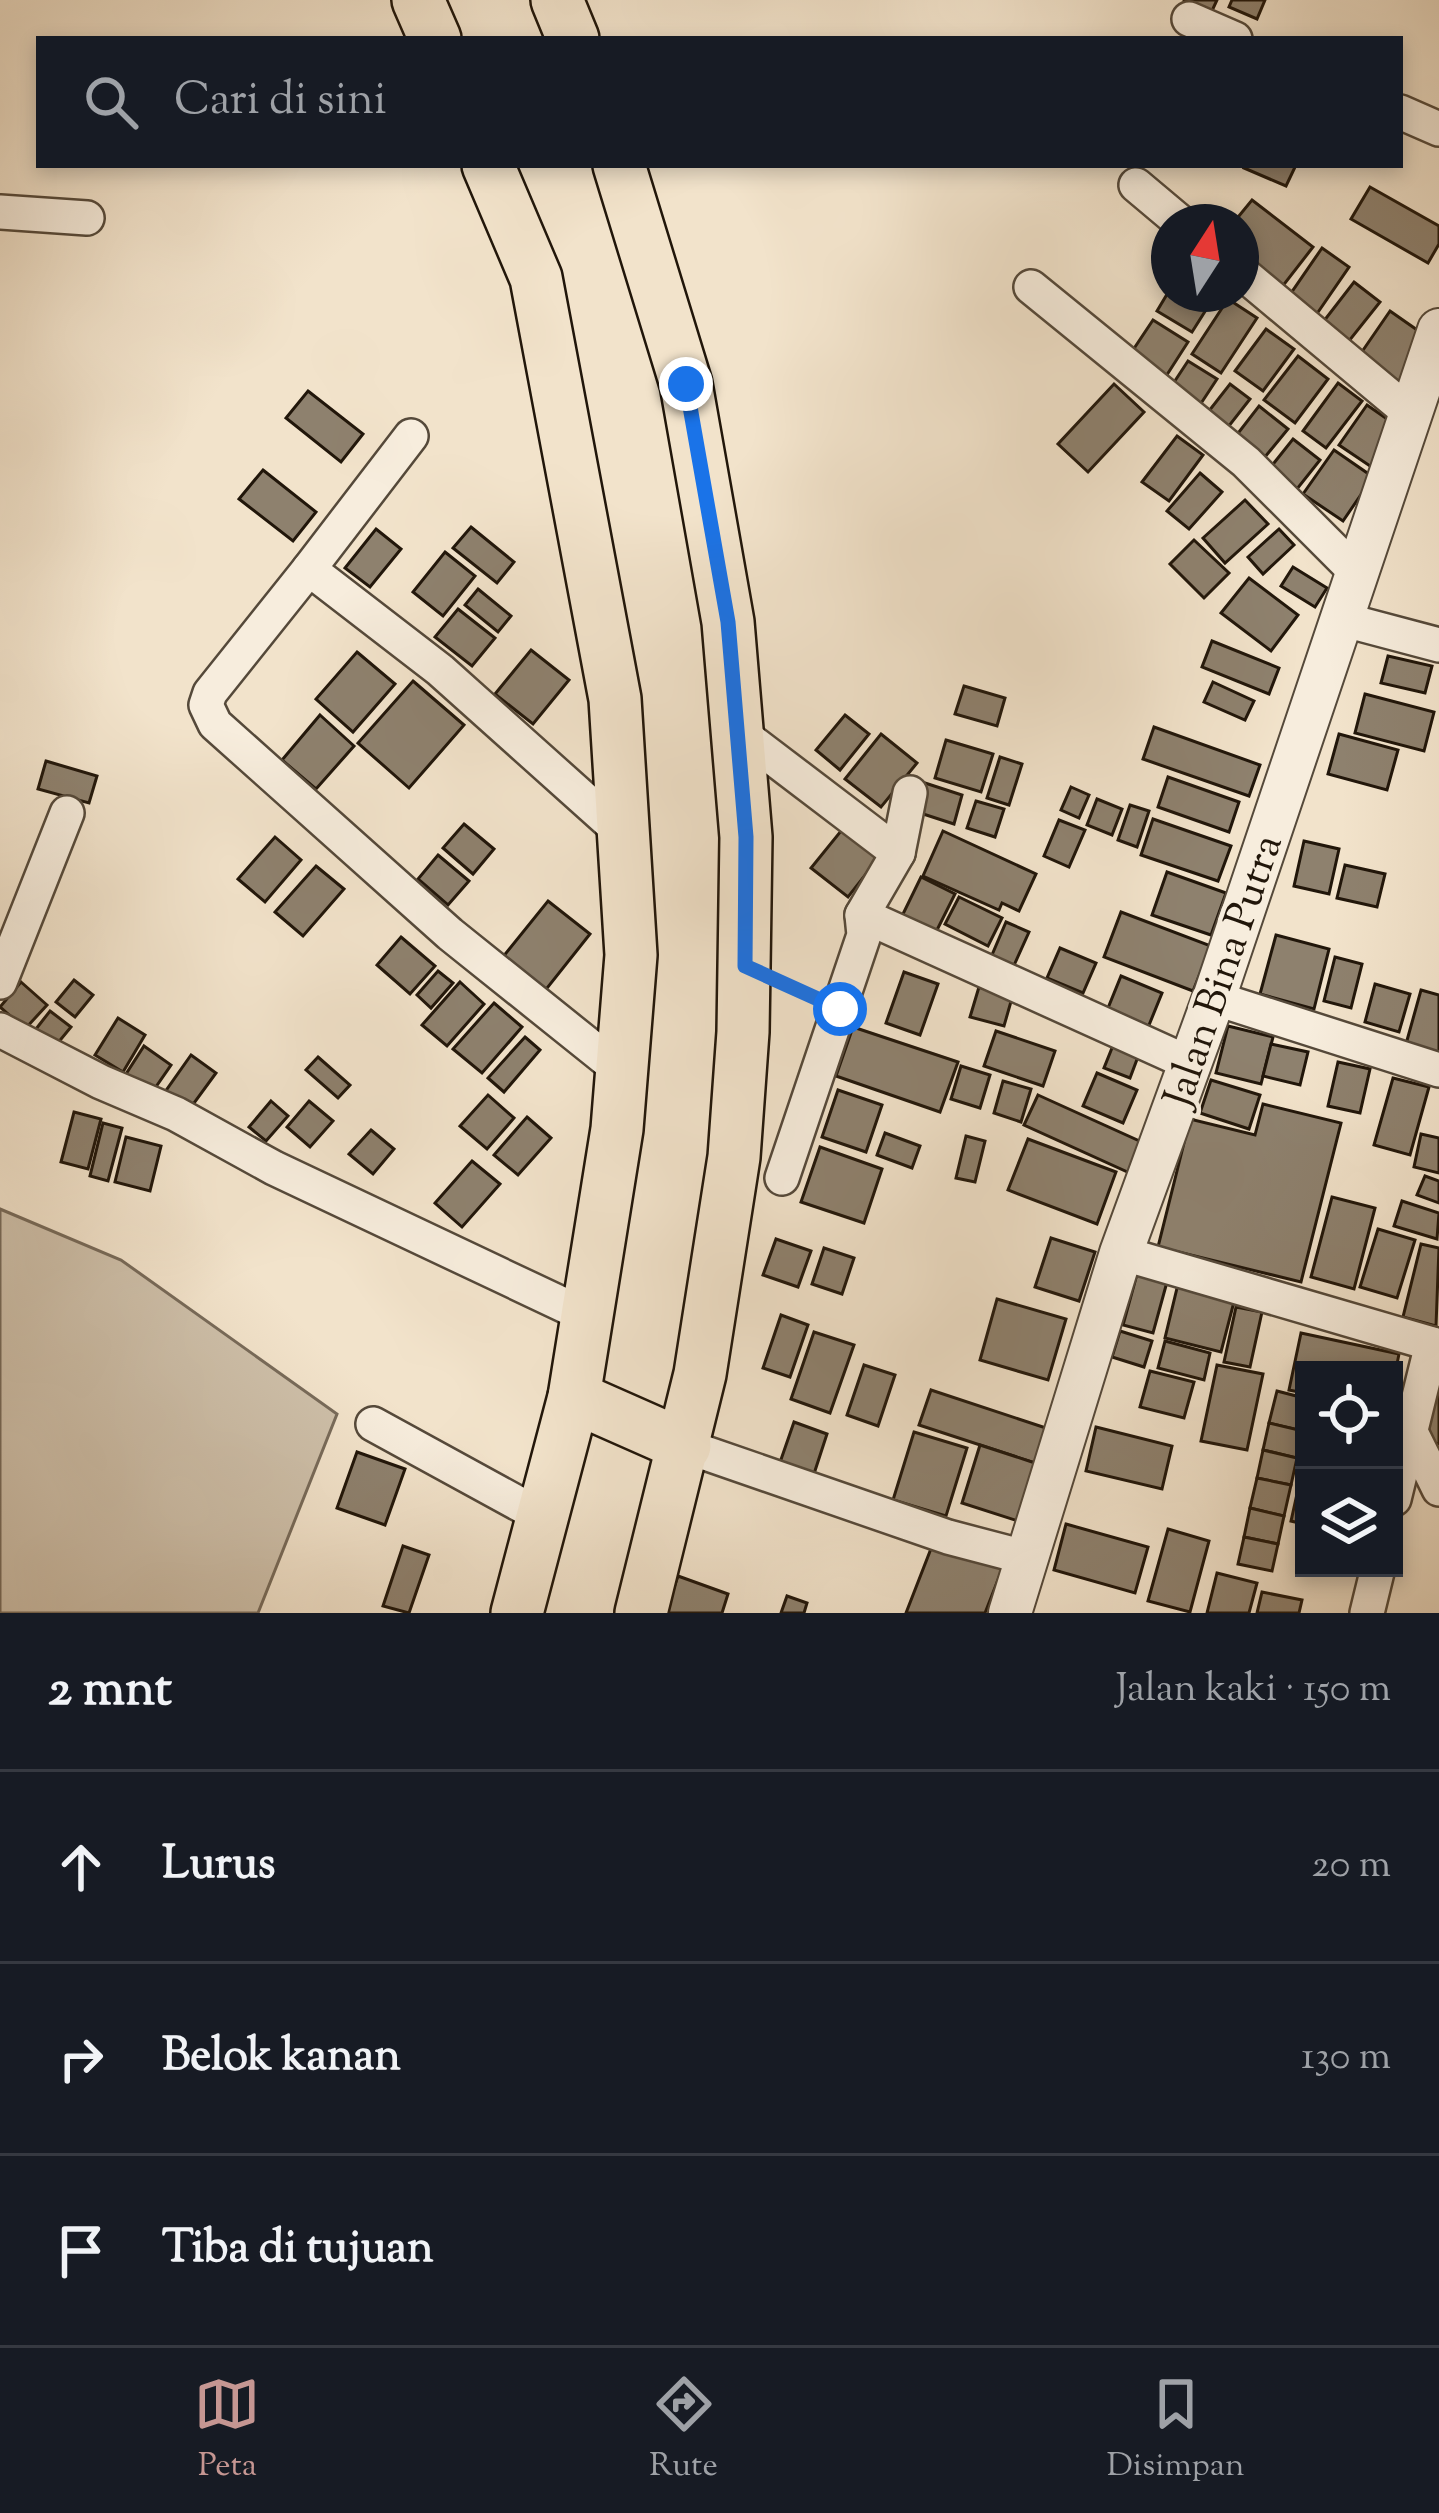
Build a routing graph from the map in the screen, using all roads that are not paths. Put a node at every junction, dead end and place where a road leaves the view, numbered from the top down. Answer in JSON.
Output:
{"nodes":[{"id":1,"x":418,"y":0,"type":"edge"},
{"id":2,"x":557,"y":0,"type":"edge"},
{"id":3,"x":1189,"y":19,"type":"dead end"},
{"id":4,"x":434,"y":36,"type":"edge"},
{"id":5,"x":573,"y":36,"type":"edge"},
{"id":6,"x":1228,"y":36,"type":"edge"},
{"id":7,"x":1403,"y":113,"type":"edge"},
{"id":8,"x":1439,"y":129,"type":"edge"},
{"id":9,"x":489,"y":168,"type":"edge"},
{"id":10,"x":620,"y":168,"type":"edge"},
{"id":11,"x":1136,"y":185,"type":"dead end"},
{"id":12,"x":1159,"y":204,"type":"edge"},
{"id":13,"x":0,"y":212,"type":"edge"},
{"id":14,"x":87,"y":218,"type":"dead end"},
{"id":15,"x":1031,"y":287,"type":"dead end"},
{"id":16,"x":1259,"y":287,"type":"edge"},
{"id":17,"x":1439,"y":330,"type":"edge"},
{"id":18,"x":1411,"y":414,"type":"junction"},
{"id":19,"x":411,"y":436,"type":"dead end"},
{"id":20,"x":309,"y":569,"type":"junction"},
{"id":21,"x":1359,"y":575,"type":"junction"},
{"id":22,"x":1341,"y":619,"type":"junction"},
{"id":23,"x":1439,"y":645,"type":"edge"},
{"id":24,"x":739,"y":732,"type":"junction"},
{"id":25,"x":910,"y":793,"type":"dead end"},
{"id":26,"x":67,"y":813,"type":"dead end"},
{"id":27,"x":622,"y":833,"type":"junction"},
{"id":28,"x":898,"y":853,"type":"junction"},
{"id":29,"x":862,"y":915,"type":"junction"},
{"id":30,"x":0,"y":982,"type":"edge"},
{"id":31,"x":1214,"y":998,"type":"junction"},
{"id":32,"x":0,"y":1030,"type":"edge"},
{"id":33,"x":1189,"y":1063,"type":"junction"},
{"id":34,"x":1439,"y":1070,"type":"edge"},
{"id":35,"x":620,"y":1071,"type":"junction"},
{"id":36,"x":782,"y":1178,"type":"dead end"},
{"id":37,"x":1121,"y":1253,"type":"junction"},
{"id":38,"x":587,"y":1316,"type":"junction"},
{"id":39,"x":1436,"y":1345,"type":"edge"},
{"id":40,"x":574,"y":1396,"type":"junction"},
{"id":41,"x":373,"y":1424,"type":"dead end"},
{"id":42,"x":1410,"y":1430,"type":"junction"},
{"id":43,"x":685,"y":1446,"type":"junction"},
{"id":44,"x":1401,"y":1469,"type":"edge"},
{"id":45,"x":1439,"y":1489,"type":"edge"},
{"id":46,"x":542,"y":1516,"type":"junction"},
{"id":47,"x":1028,"y":1558,"type":"junction"},
{"id":48,"x":1376,"y":1577,"type":"edge"},
{"id":49,"x":518,"y":1613,"type":"edge"},
{"id":50,"x":641,"y":1613,"type":"edge"},
{"id":51,"x":1010,"y":1613,"type":"edge"},
{"id":52,"x":1367,"y":1613,"type":"edge"}],
"edges":[{"from":1,"to":4,"type":"main road"},
{"from":2,"to":5,"type":"main road"},
{"from":3,"to":6,"type":"street"},
{"from":7,"to":8,"type":"street"},
{"from":9,"to":27,"type":"main road"},
{"from":10,"to":24,"type":"main road"},
{"from":11,"to":12,"type":"street"},
{"from":13,"to":14,"type":"street"},
{"from":15,"to":21,"type":"street"},
{"from":16,"to":18,"type":"street"},
{"from":17,"to":18,"type":"street","name":"Jalan Bina Putra"},
{"from":18,"to":21,"type":"street","name":"Jalan Bina Putra"},
{"from":19,"to":20,"type":"street"},
{"from":20,"to":27,"type":"street"},
{"from":20,"to":35,"type":"street"},
{"from":21,"to":22,"type":"street","name":"Jalan Bina Putra"},
{"from":22,"to":23,"type":"street"},
{"from":22,"to":31,"type":"street","name":"Jalan Bina Putra"},
{"from":24,"to":28,"type":"street"},
{"from":24,"to":43,"type":"main road"},
{"from":25,"to":28,"type":"street"},
{"from":26,"to":30,"type":"street"},
{"from":27,"to":35,"type":"main road"},
{"from":28,"to":29,"type":"street"},
{"from":29,"to":33,"type":"street"},
{"from":29,"to":36,"type":"street"},
{"from":31,"to":33,"type":"street","name":"Jalan Bina Putra"},
{"from":31,"to":34,"type":"street"},
{"from":32,"to":38,"type":"street"},
{"from":33,"to":37,"type":"street","name":"Jalan Bina Putra"},
{"from":35,"to":38,"type":"main road"},
{"from":37,"to":39,"type":"street"},
{"from":37,"to":47,"type":"street","name":"Jalan Bina Putra"},
{"from":38,"to":40,"type":"main road"},
{"from":39,"to":42,"type":"street"},
{"from":40,"to":43,"type":"main road"},
{"from":40,"to":46,"type":"main road"},
{"from":41,"to":46,"type":"street"},
{"from":42,"to":44,"type":"street"},
{"from":42,"to":45,"type":"street"},
{"from":43,"to":47,"type":"street"},
{"from":43,"to":50,"type":"main road"},
{"from":46,"to":49,"type":"main road"},
{"from":47,"to":51,"type":"street","name":"Jalan Bina Putra"},
{"from":48,"to":52,"type":"street"}]}
